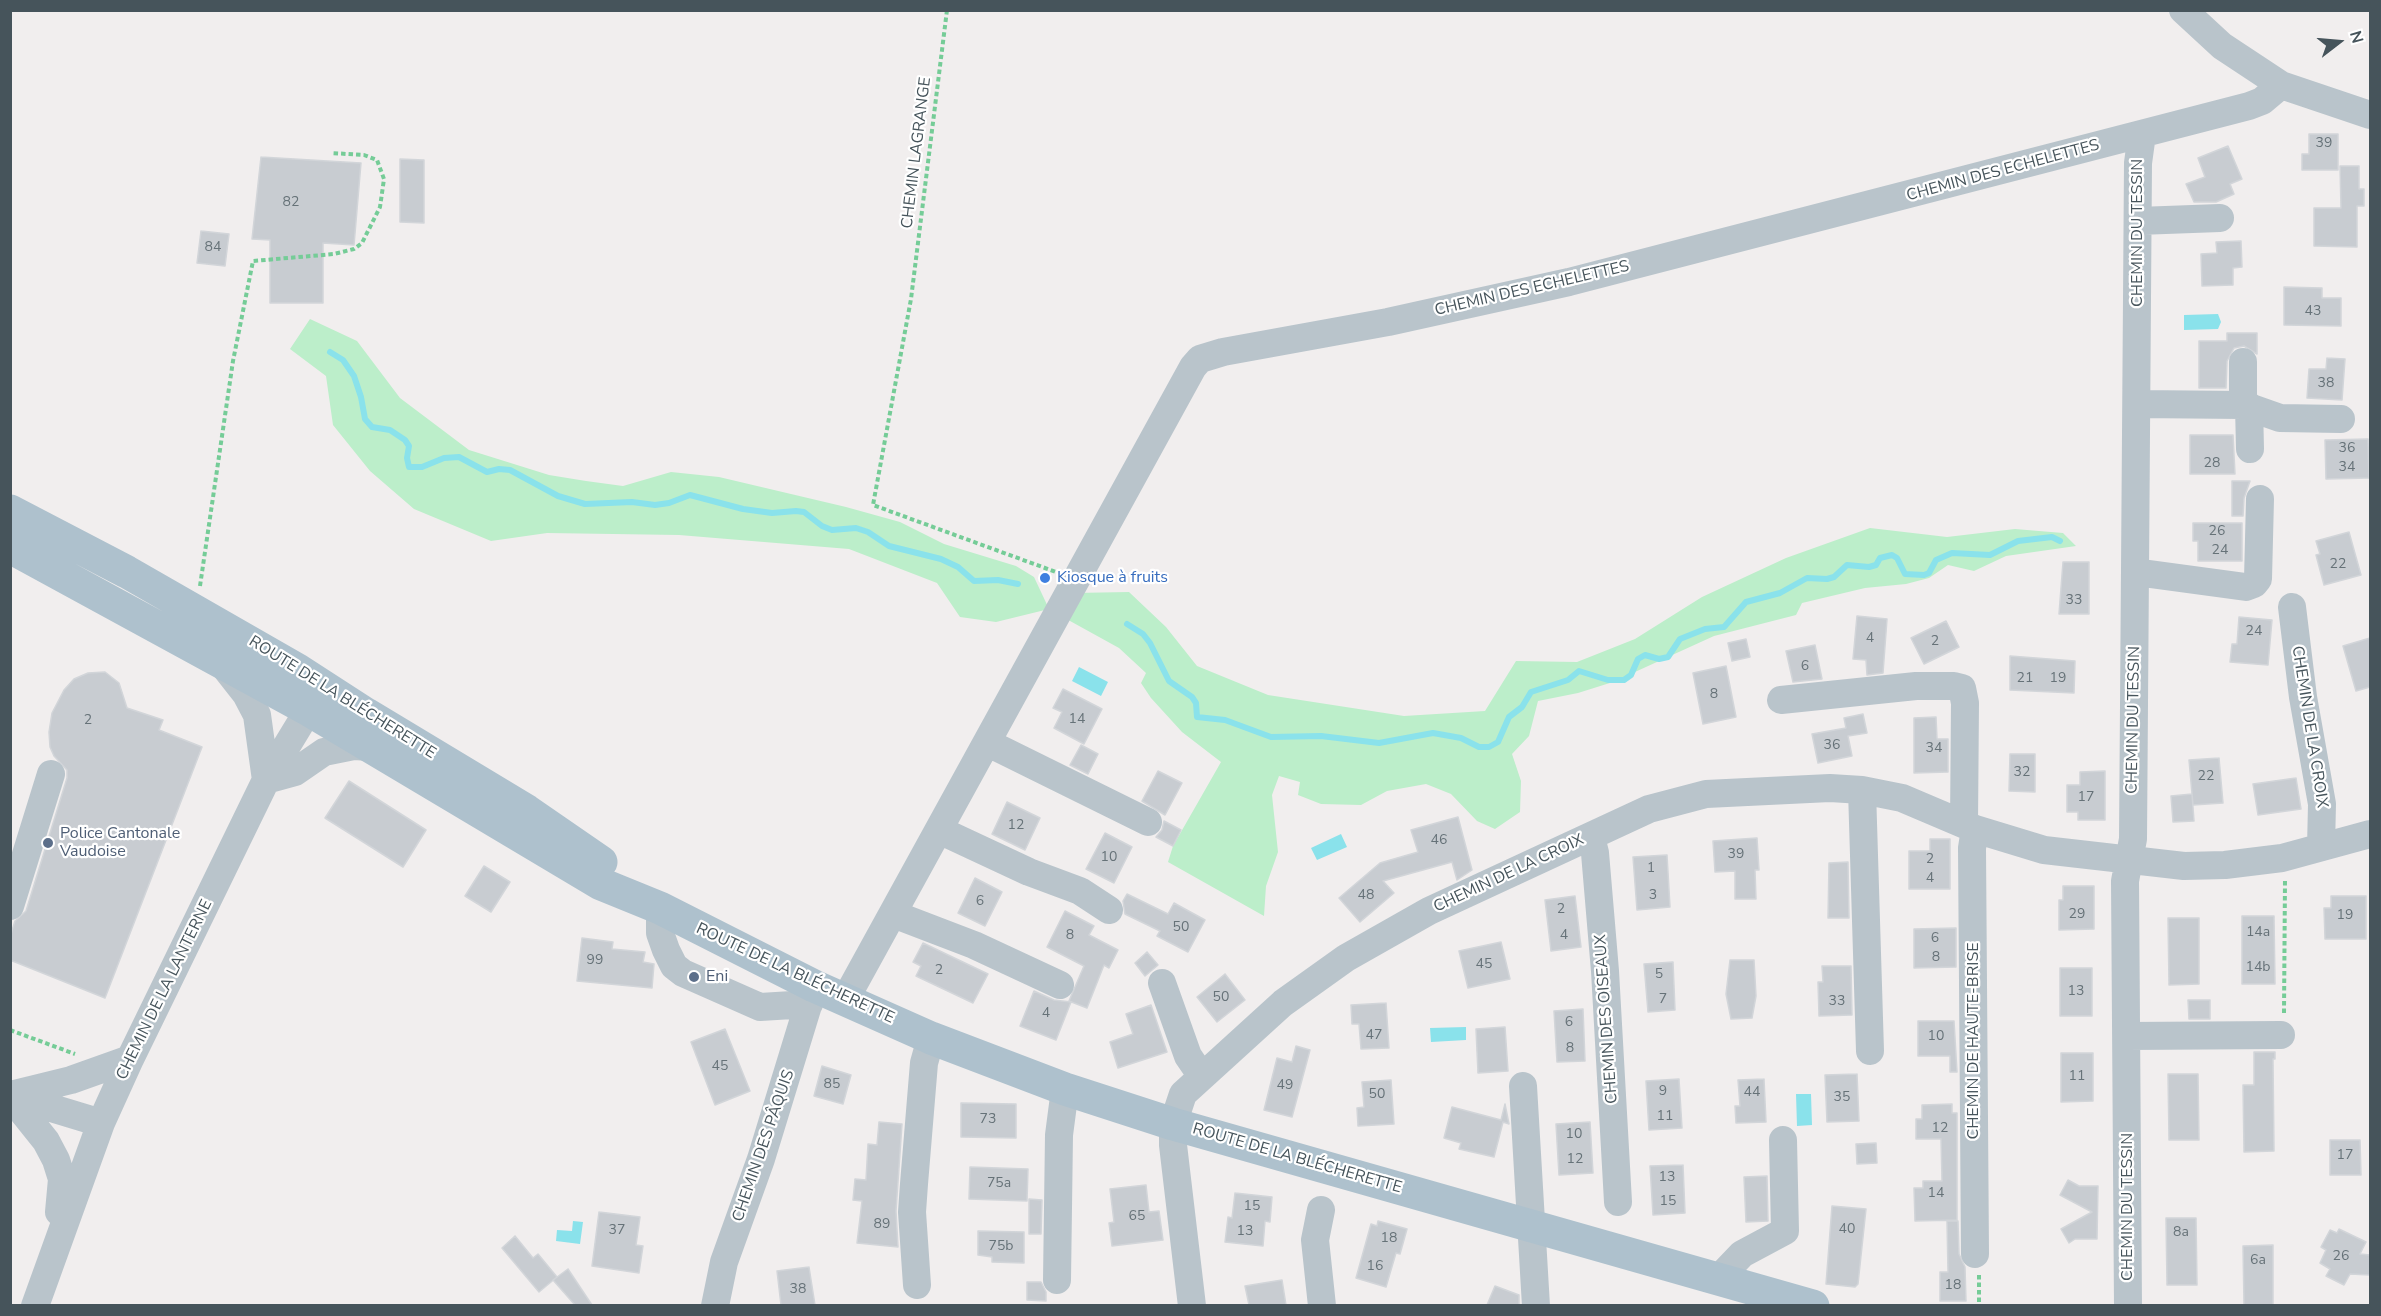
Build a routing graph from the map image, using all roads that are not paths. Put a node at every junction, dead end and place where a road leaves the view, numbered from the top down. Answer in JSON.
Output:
{"nodes":[{"id":1,"x":2183,"y":10,"type":"edge"},
{"id":2,"x":2281,"y":85,"type":"junction"},
{"id":3,"x":2370,"y":115,"type":"edge"},
{"id":4,"x":2142,"y":134,"type":"junction"},
{"id":5,"x":2220,"y":218,"type":"dead end"},
{"id":6,"x":2138,"y":220,"type":"junction"},
{"id":7,"x":2243,"y":362,"type":"dead end"},
{"id":8,"x":2138,"y":404,"type":"junction"},
{"id":9,"x":2246,"y":405,"type":"junction"},
{"id":10,"x":2341,"y":419,"type":"dead end"},
{"id":11,"x":2250,"y":449,"type":"dead end"},
{"id":12,"x":2260,"y":499,"type":"dead end"},
{"id":13,"x":10,"y":511,"type":"edge"},
{"id":14,"x":10,"y":547,"type":"edge"},
{"id":15,"x":2135,"y":572,"type":"junction"},
{"id":16,"x":2292,"y":607,"type":"dead end"},
{"id":17,"x":196,"y":611,"type":"junction"},
{"id":18,"x":180,"y":639,"type":"junction"},
{"id":19,"x":224,"y":666,"type":"junction"},
{"id":20,"x":316,"y":698,"type":"junction"},
{"id":21,"x":1781,"y":700,"type":"dead end"},
{"id":22,"x":987,"y":743,"type":"junction"},
{"id":23,"x":370,"y":747,"type":"junction"},
{"id":24,"x":51,"y":774,"type":"dead end"},
{"id":25,"x":267,"y":780,"type":"junction"},
{"id":26,"x":1862,"y":790,"type":"junction"},
{"id":27,"x":1148,"y":822,"type":"dead end"},
{"id":28,"x":1970,"y":826,"type":"junction"},
{"id":29,"x":939,"y":830,"type":"junction"},
{"id":30,"x":2370,"y":834,"type":"edge"},
{"id":31,"x":1591,"y":837,"type":"junction"},
{"id":32,"x":2321,"y":847,"type":"junction"},
{"id":33,"x":2129,"y":861,"type":"junction"},
{"id":34,"x":10,"y":906,"type":"edge"},
{"id":35,"x":660,"y":908,"type":"junction"},
{"id":36,"x":1109,"y":910,"type":"dead end"},
{"id":37,"x":894,"y":914,"type":"junction"},
{"id":38,"x":1162,"y":983,"type":"dead end"},
{"id":39,"x":1060,"y":985,"type":"dead end"},
{"id":40,"x":812,"y":995,"type":"junction"},
{"id":41,"x":845,"y":1000,"type":"junction"},
{"id":42,"x":2281,"y":1035,"type":"road end"},
{"id":43,"x":2127,"y":1036,"type":"junction"},
{"id":44,"x":931,"y":1038,"type":"junction"},
{"id":45,"x":1870,"y":1051,"type":"dead end"},
{"id":46,"x":130,"y":1059,"type":"junction"},
{"id":47,"x":1201,"y":1075,"type":"junction"},
{"id":48,"x":1523,"y":1086,"type":"dead end"},
{"id":49,"x":1065,"y":1089,"type":"junction"},
{"id":50,"x":10,"y":1096,"type":"edge"},
{"id":51,"x":101,"y":1123,"type":"junction"},
{"id":52,"x":1173,"y":1124,"type":"junction"},
{"id":53,"x":1783,"y":1140,"type":"dead end"},
{"id":54,"x":1618,"y":1202,"type":"dead end"},
{"id":55,"x":1321,"y":1210,"type":"dead end"},
{"id":56,"x":1531,"y":1225,"type":"junction"},
{"id":57,"x":52,"y":1252,"type":"junction"},
{"id":58,"x":1975,"y":1254,"type":"dead end"},
{"id":59,"x":1720,"y":1277,"type":"junction"},
{"id":60,"x":1057,"y":1280,"type":"dead end"},
{"id":61,"x":917,"y":1285,"type":"dead end"},
{"id":62,"x":35,"y":1305,"type":"edge"},
{"id":63,"x":715,"y":1305,"type":"edge"},
{"id":64,"x":1192,"y":1305,"type":"edge"},
{"id":65,"x":1322,"y":1305,"type":"edge"},
{"id":66,"x":1536,"y":1305,"type":"edge"},
{"id":67,"x":1813,"y":1305,"type":"edge"},
{"id":68,"x":2128,"y":1305,"type":"edge"}],
"edges":[{"from":1,"to":2,"type":"street"},
{"from":2,"to":3,"type":"street"},
{"from":2,"to":4,"type":"street","name":"CHEMIN DES ECHELETTES"},
{"from":4,"to":6,"type":"street","name":"CHEMIN DU TESSIN"},
{"from":4,"to":22,"type":"street","name":"CHEMIN DES ECHELETTES"},
{"from":5,"to":6,"type":"street"},
{"from":6,"to":8,"type":"street","name":"CHEMIN DU TESSIN"},
{"from":7,"to":9,"type":"street"},
{"from":8,"to":9,"type":"street"},
{"from":8,"to":15,"type":"street","name":"CHEMIN DU TESSIN"},
{"from":9,"to":10,"type":"street"},
{"from":9,"to":11,"type":"street"},
{"from":12,"to":15,"type":"street"},
{"from":13,"to":17,"type":"main road","name":"ROUTE DE LA BLÉCHERETTE"},
{"from":14,"to":18,"type":"main road","name":"ROUTE DE LA BLÉCHERETTE"},
{"from":15,"to":33,"type":"street","name":"CHEMIN DU TESSIN"},
{"from":16,"to":32,"type":"street","name":"CHEMIN DE LA CROIX"},
{"from":17,"to":18,"type":"main road"},
{"from":17,"to":20,"type":"main road","name":"ROUTE DE LA BLÉCHERETTE"},
{"from":18,"to":19,"type":"main road","name":"ROUTE DE LA BLÉCHERETTE"},
{"from":19,"to":20,"type":"main road","name":"ROUTE DE LA BLÉCHERETTE"},
{"from":19,"to":25,"type":"street"},
{"from":20,"to":23,"type":"main road","name":"ROUTE DE LA BLÉCHERETTE"},
{"from":20,"to":25,"type":"street","name":"CHEMIN DE LA LANTERNE"},
{"from":20,"to":35,"type":"main road","name":"ROUTE DE LA BLÉCHERETTE"},
{"from":21,"to":28,"type":"street","name":"CHEMIN DE HAUTE-BRISE"},
{"from":22,"to":27,"type":"street"},
{"from":22,"to":29,"type":"street","name":"CHEMIN DES ECHELETTES"},
{"from":23,"to":25,"type":"street"},
{"from":23,"to":35,"type":"main road","name":"ROUTE DE LA BLÉCHERETTE"},
{"from":24,"to":34,"type":"street"},
{"from":25,"to":46,"type":"street","name":"CHEMIN DE LA LANTERNE"},
{"from":26,"to":28,"type":"street","name":"CHEMIN DE LA CROIX"},
{"from":26,"to":31,"type":"street","name":"CHEMIN DE LA CROIX"},
{"from":26,"to":45,"type":"street"},
{"from":28,"to":33,"type":"street","name":"CHEMIN DE LA CROIX"},
{"from":28,"to":58,"type":"street","name":"CHEMIN DE HAUTE-BRISE"},
{"from":29,"to":36,"type":"street"},
{"from":29,"to":37,"type":"street","name":"CHEMIN DES ECHELETTES"},
{"from":30,"to":32,"type":"street","name":"CHEMIN DE LA CROIX"},
{"from":31,"to":47,"type":"street","name":"CHEMIN DE LA CROIX"},
{"from":31,"to":54,"type":"street","name":"CHEMIN DES OISEAUX"},
{"from":32,"to":33,"type":"street","name":"CHEMIN DE LA CROIX"},
{"from":33,"to":43,"type":"street","name":"CHEMIN DU TESSIN"},
{"from":35,"to":40,"type":"main road","name":"ROUTE DE LA BLÉCHERETTE"},
{"from":35,"to":40,"type":"street"},
{"from":37,"to":39,"type":"street"},
{"from":37,"to":41,"type":"street","name":"CHEMIN DES ECHELETTES"},
{"from":38,"to":47,"type":"street"},
{"from":40,"to":41,"type":"main road","name":"ROUTE DE LA BLÉCHERETTE"},
{"from":40,"to":63,"type":"street","name":"CHEMIN DES PÂQUIS"},
{"from":41,"to":44,"type":"main road","name":"ROUTE DE LA BLÉCHERETTE"},
{"from":42,"to":43,"type":"street"},
{"from":43,"to":68,"type":"street","name":"CHEMIN DU TESSIN"},
{"from":44,"to":49,"type":"main road","name":"ROUTE DE LA BLÉCHERETTE"},
{"from":44,"to":61,"type":"street"},
{"from":46,"to":50,"type":"street"},
{"from":46,"to":51,"type":"street","name":"CHEMIN DE LA LANTERNE"},
{"from":47,"to":52,"type":"street","name":"CHEMIN DE LA CROIX"},
{"from":48,"to":56,"type":"street"},
{"from":49,"to":52,"type":"main road","name":"ROUTE DE LA BLÉCHERETTE"},
{"from":49,"to":60,"type":"street"},
{"from":50,"to":51,"type":"street"},
{"from":50,"to":57,"type":"street"},
{"from":51,"to":57,"type":"street","name":"CHEMIN DE LA LANTERNE"},
{"from":52,"to":56,"type":"main road","name":"ROUTE DE LA BLÉCHERETTE"},
{"from":52,"to":64,"type":"street","name":"CHEMIN DE LA CROIX"},
{"from":53,"to":59,"type":"street"},
{"from":55,"to":65,"type":"street"},
{"from":56,"to":59,"type":"main road","name":"ROUTE DE LA BLÉCHERETTE"},
{"from":56,"to":66,"type":"street"},
{"from":57,"to":62,"type":"street","name":"CHEMIN DE LA LANTERNE"},
{"from":59,"to":67,"type":"main road","name":"ROUTE DE LA BLÉCHERETTE"}]}
